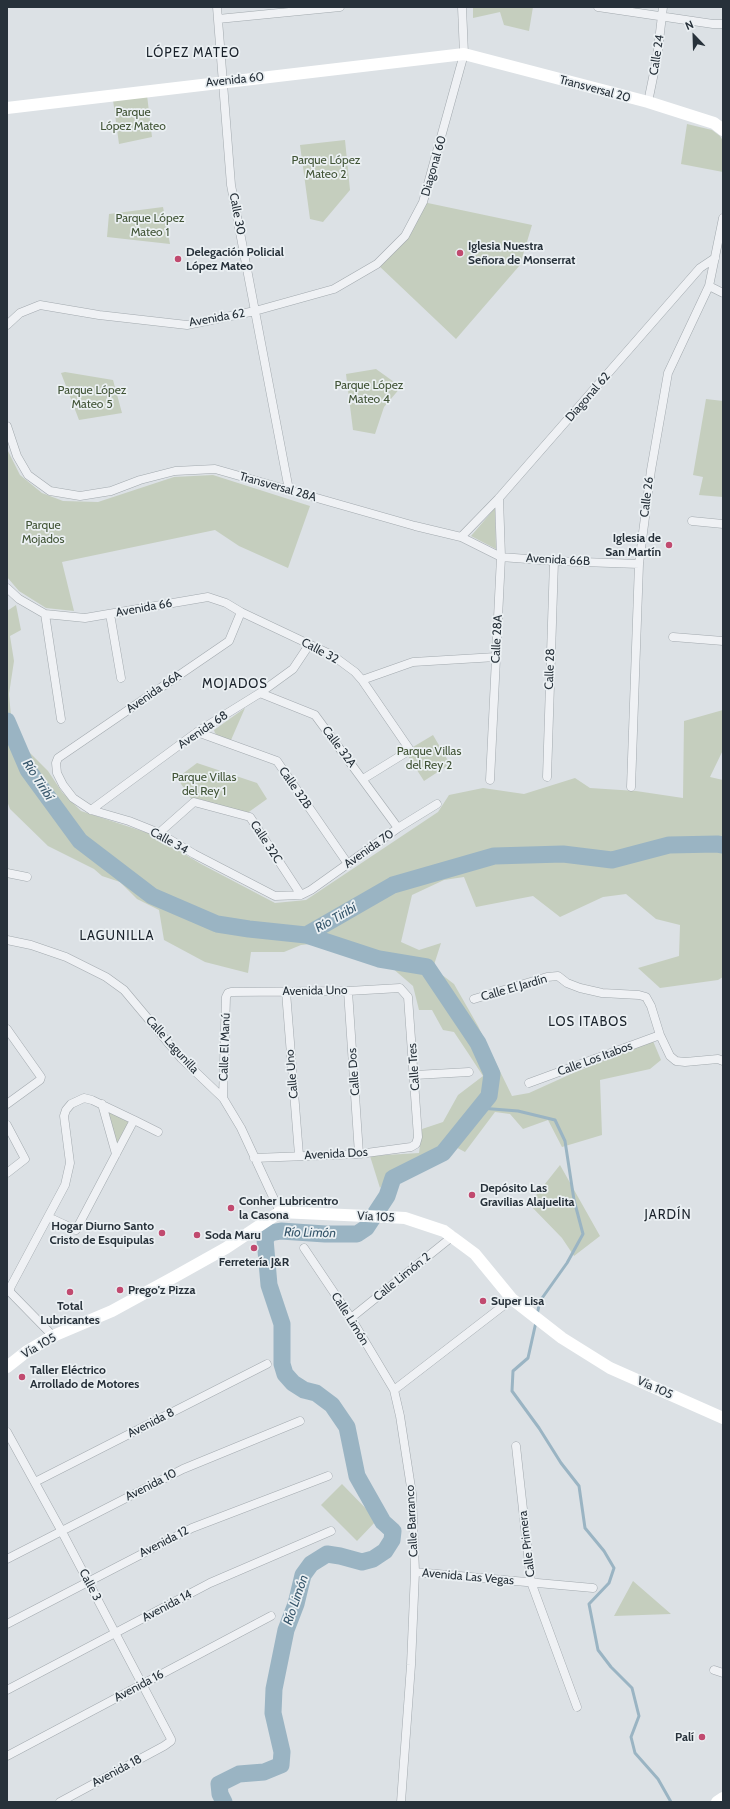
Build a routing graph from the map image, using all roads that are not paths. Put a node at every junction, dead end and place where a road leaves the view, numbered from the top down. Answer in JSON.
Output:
{"nodes":[{"id":1,"x":218,"y":7,"type":"edge"},
{"id":2,"x":340,"y":7,"type":"edge"},
{"id":3,"x":462,"y":7,"type":"edge"},
{"id":4,"x":598,"y":7,"type":"edge"},
{"id":5,"x":663,"y":7,"type":"edge"},
{"id":6,"x":662,"y":16,"type":"junction"},
{"id":7,"x":218,"y":19,"type":"junction"},
{"id":8,"x":723,"y":24,"type":"edge"},
{"id":9,"x":464,"y":54,"type":"junction"},
{"id":10,"x":223,"y":81,"type":"junction"},
{"id":11,"x":648,"y":102,"type":"junction"},
{"id":12,"x":7,"y":108,"type":"edge"},
{"id":13,"x":723,"y":130,"type":"edge"},
{"id":14,"x":723,"y":218,"type":"edge"},
{"id":15,"x":715,"y":258,"type":"junction"},
{"id":16,"x":377,"y":264,"type":"joint"},
{"id":17,"x":709,"y":286,"type":"junction"},
{"id":18,"x":723,"y":293,"type":"edge"},
{"id":19,"x":255,"y":311,"type":"junction"},
{"id":20,"x":7,"y":325,"type":"edge"},
{"id":21,"x":7,"y":426,"type":"edge"},
{"id":22,"x":289,"y":490,"type":"junction"},
{"id":23,"x":499,"y":498,"type":"junction"},
{"id":24,"x":692,"y":521,"type":"dead end"},
{"id":25,"x":723,"y":524,"type":"edge"},
{"id":26,"x":461,"y":537,"type":"junction"},
{"id":27,"x":501,"y":557,"type":"junction"},
{"id":28,"x":554,"y":561,"type":"junction"},
{"id":29,"x":639,"y":564,"type":"junction"},
{"id":30,"x":7,"y":588,"type":"edge"},
{"id":31,"x":241,"y":612,"type":"junction"},
{"id":32,"x":45,"y":614,"type":"junction"},
{"id":33,"x":110,"y":614,"type":"junction"},
{"id":34,"x":673,"y":636,"type":"dead end"},
{"id":35,"x":723,"y":641,"type":"edge"},
{"id":36,"x":309,"y":645,"type":"junction"},
{"id":37,"x":496,"y":656,"type":"junction"},
{"id":38,"x":121,"y":678,"type":"dead end"},
{"id":39,"x":362,"y":680,"type":"junction"},
{"id":40,"x":260,"y":693,"type":"junction"},
{"id":41,"x":61,"y":719,"type":"dead end"},
{"id":42,"x":197,"y":732,"type":"junction"},
{"id":43,"x":56,"y":763,"type":"joint"},
{"id":44,"x":547,"y":777,"type":"dead end"},
{"id":45,"x":363,"y":779,"type":"junction"},
{"id":46,"x":490,"y":780,"type":"dead end"},
{"id":47,"x":631,"y":787,"type":"dead end"},
{"id":48,"x":437,"y":804,"type":"dead end"},
{"id":49,"x":91,"y":810,"type":"junction"},
{"id":50,"x":398,"y":828,"type":"junction"},
{"id":51,"x":159,"y":833,"type":"junction"},
{"id":52,"x":348,"y":864,"type":"junction"},
{"id":53,"x":7,"y":873,"type":"edge"},
{"id":54,"x":27,"y":878,"type":"dead end"},
{"id":55,"x":301,"y":896,"type":"junction"},
{"id":56,"x":7,"y":940,"type":"edge"},
{"id":57,"x":348,"y":991,"type":"junction"},
{"id":58,"x":286,"y":992,"type":"junction"},
{"id":59,"x":404,"y":992,"type":"joint"},
{"id":60,"x":226,"y":997,"type":"joint"},
{"id":61,"x":474,"y":999,"type":"dead end"},
{"id":62,"x":8,"y":1030,"type":"edge"},
{"id":63,"x":660,"y":1035,"type":"junction"},
{"id":64,"x":723,"y":1061,"type":"edge"},
{"id":65,"x":470,"y":1072,"type":"dead end"},
{"id":66,"x":415,"y":1075,"type":"junction"},
{"id":67,"x":529,"y":1083,"type":"dead end"},
{"id":68,"x":223,"y":1098,"type":"junction"},
{"id":69,"x":7,"y":1104,"type":"edge"},
{"id":70,"x":102,"y":1104,"type":"junction"},
{"id":71,"x":134,"y":1120,"type":"junction"},
{"id":72,"x":7,"y":1125,"type":"edge"},
{"id":73,"x":158,"y":1132,"type":"dead end"},
{"id":74,"x":416,"y":1144,"type":"joint"},
{"id":75,"x":116,"y":1154,"type":"junction"},
{"id":76,"x":359,"y":1154,"type":"junction"},
{"id":77,"x":299,"y":1155,"type":"junction"},
{"id":78,"x":254,"y":1158,"type":"junction"},
{"id":79,"x":7,"y":1173,"type":"edge"},
{"id":80,"x":280,"y":1212,"type":"junction"},
{"id":81,"x":48,"y":1217,"type":"junction"},
{"id":82,"x":453,"y":1236,"type":"junction"},
{"id":83,"x":304,"y":1248,"type":"dead end"},
{"id":84,"x":512,"y":1299,"type":"junction"},
{"id":85,"x":350,"y":1318,"type":"junction"},
{"id":86,"x":53,"y":1336,"type":"junction"},
{"id":87,"x":267,"y":1364,"type":"dead end"},
{"id":88,"x":7,"y":1367,"type":"edge"},
{"id":89,"x":394,"y":1390,"type":"junction"},
{"id":90,"x":723,"y":1418,"type":"edge"},
{"id":91,"x":300,"y":1421,"type":"dead end"},
{"id":92,"x":7,"y":1432,"type":"edge"},
{"id":93,"x":516,"y":1446,"type":"dead end"},
{"id":94,"x":328,"y":1476,"type":"dead end"},
{"id":95,"x":35,"y":1482,"type":"junction"},
{"id":96,"x":61,"y":1530,"type":"junction"},
{"id":97,"x":331,"y":1531,"type":"dead end"},
{"id":98,"x":7,"y":1559,"type":"edge"},
{"id":99,"x":415,"y":1572,"type":"junction"},
{"id":100,"x":88,"y":1581,"type":"junction"},
{"id":101,"x":531,"y":1582,"type":"junction"},
{"id":102,"x":593,"y":1588,"type":"dead end"},
{"id":103,"x":271,"y":1616,"type":"dead end"},
{"id":104,"x":7,"y":1624,"type":"edge"},
{"id":105,"x":116,"y":1633,"type":"junction"},
{"id":106,"x":714,"y":1670,"type":"dead end"},
{"id":107,"x":723,"y":1673,"type":"edge"},
{"id":108,"x":143,"y":1685,"type":"junction"},
{"id":109,"x":7,"y":1690,"type":"edge"},
{"id":110,"x":577,"y":1707,"type":"dead end"},
{"id":111,"x":171,"y":1739,"type":"joint"},
{"id":112,"x":7,"y":1756,"type":"edge"},
{"id":113,"x":723,"y":1798,"type":"edge"},
{"id":114,"x":60,"y":1802,"type":"edge"},
{"id":115,"x":401,"y":1802,"type":"edge"},
{"id":116,"x":716,"y":1802,"type":"edge"}],
"edges":[{"from":1,"to":7,"type":"street","name":"Calle 30"},
{"from":2,"to":7,"type":"street"},
{"from":3,"to":9,"type":"street"},
{"from":4,"to":6,"type":"street"},
{"from":5,"to":6,"type":"street","name":"Calle 24"},
{"from":6,"to":8,"type":"street"},
{"from":6,"to":11,"type":"street","name":"Calle 24"},
{"from":7,"to":10,"type":"street","name":"Calle 30"},
{"from":9,"to":10,"type":"main road","name":"Avenida 60"},
{"from":9,"to":11,"type":"main road","name":"Transversal 20"},
{"from":9,"to":16,"type":"street","name":"Diagonal 60"},
{"from":10,"to":12,"type":"main road","name":"Avenida 60"},
{"from":10,"to":19,"type":"street","name":"Calle 30"},
{"from":11,"to":13,"type":"main road","name":"Transversal 20"},
{"from":14,"to":15,"type":"street","name":"Calle 26"},
{"from":15,"to":17,"type":"street","name":"Calle 26"},
{"from":15,"to":23,"type":"street","name":"Diagonal 62"},
{"from":16,"to":19,"type":"street","name":"Avenida 62"},
{"from":17,"to":18,"type":"street"},
{"from":17,"to":29,"type":"street","name":"Calle 26"},
{"from":19,"to":20,"type":"street","name":"Avenida 62"},
{"from":19,"to":22,"type":"street","name":"Calle 30"},
{"from":21,"to":22,"type":"street","name":"Transversal 28A"},
{"from":22,"to":26,"type":"street","name":"Transversal 28A"},
{"from":23,"to":26,"type":"street","name":"Diagonal 62"},
{"from":23,"to":27,"type":"street","name":"Calle 28A"},
{"from":24,"to":25,"type":"street"},
{"from":26,"to":27,"type":"street","name":"Transversal 28A"},
{"from":27,"to":28,"type":"street","name":"Avenida 66B"},
{"from":27,"to":37,"type":"street","name":"Calle 28A"},
{"from":28,"to":29,"type":"street","name":"Avenida 66B"},
{"from":28,"to":44,"type":"street","name":"Calle 28"},
{"from":29,"to":47,"type":"street","name":"Calle 26"},
{"from":30,"to":32,"type":"street"},
{"from":31,"to":33,"type":"street","name":"Avenida 66"},
{"from":31,"to":36,"type":"street","name":"Calle 32"},
{"from":31,"to":43,"type":"street","name":"Avenida 66A"},
{"from":32,"to":33,"type":"street","name":"Avenida 66"},
{"from":32,"to":41,"type":"street"},
{"from":33,"to":38,"type":"street"},
{"from":34,"to":35,"type":"street"},
{"from":36,"to":39,"type":"street","name":"Calle 32"},
{"from":36,"to":40,"type":"street","name":"Avenida 68"},
{"from":37,"to":39,"type":"street"},
{"from":37,"to":46,"type":"street","name":"Calle 28A"},
{"from":39,"to":45,"type":"street","name":"Calle 32"},
{"from":40,"to":42,"type":"street","name":"Avenida 68"},
{"from":40,"to":45,"type":"street","name":"Calle 32A"},
{"from":42,"to":49,"type":"street","name":"Avenida 68"},
{"from":42,"to":52,"type":"street","name":"Calle 32B"},
{"from":43,"to":49,"type":"street","name":"Calle 34"},
{"from":45,"to":50,"type":"street","name":"Calle 32A"},
{"from":48,"to":50,"type":"street","name":"Avenida 70"},
{"from":49,"to":51,"type":"street","name":"Calle 34"},
{"from":50,"to":52,"type":"street","name":"Avenida 70"},
{"from":51,"to":55,"type":"street","name":"Calle 34"},
{"from":51,"to":55,"type":"street","name":"Calle 32C"},
{"from":52,"to":55,"type":"street","name":"Avenida 70"},
{"from":53,"to":54,"type":"street"},
{"from":56,"to":68,"type":"street","name":"Calle Lagunilla"},
{"from":57,"to":58,"type":"street","name":"Avenida Uno"},
{"from":57,"to":59,"type":"street","name":"Avenida Uno"},
{"from":57,"to":76,"type":"street","name":"Calle Dos"},
{"from":58,"to":60,"type":"street","name":"Avenida Uno"},
{"from":58,"to":77,"type":"street","name":"Calle Uno"},
{"from":59,"to":66,"type":"street","name":"Calle Tres"},
{"from":60,"to":68,"type":"street","name":"Calle El Manú"},
{"from":61,"to":63,"type":"street","name":"Calle El Jardín"},
{"from":62,"to":69,"type":"street"},
{"from":63,"to":64,"type":"street","name":"Calle El Jardín"},
{"from":63,"to":67,"type":"street","name":"Calle Los Itabos"},
{"from":65,"to":66,"type":"street"},
{"from":66,"to":74,"type":"street","name":"Calle Tres"},
{"from":68,"to":78,"type":"street","name":"Calle Lagunilla"},
{"from":70,"to":71,"type":"street"},
{"from":70,"to":75,"type":"street"},
{"from":70,"to":81,"type":"street"},
{"from":71,"to":73,"type":"street"},
{"from":71,"to":75,"type":"street"},
{"from":72,"to":79,"type":"street"},
{"from":74,"to":76,"type":"street","name":"Avenida Dos"},
{"from":75,"to":81,"type":"street"},
{"from":76,"to":77,"type":"street","name":"Avenida Dos"},
{"from":77,"to":78,"type":"street","name":"Avenida Dos"},
{"from":78,"to":80,"type":"street","name":"Calle Lagunilla"},
{"from":80,"to":82,"type":"main road","name":"Vía 105"},
{"from":80,"to":86,"type":"main road","name":"Vía 105"},
{"from":81,"to":86,"type":"street"},
{"from":82,"to":84,"type":"main road","name":"Vía 105"},
{"from":82,"to":85,"type":"street","name":"Calle Limón 2"},
{"from":83,"to":85,"type":"street","name":"Calle Limón"},
{"from":84,"to":89,"type":"street"},
{"from":84,"to":90,"type":"main road","name":"Vía 105"},
{"from":85,"to":89,"type":"street","name":"Calle Limón"},
{"from":86,"to":88,"type":"main road","name":"Vía 105"},
{"from":87,"to":95,"type":"street","name":"Avenida 8"},
{"from":89,"to":99,"type":"street","name":"Calle Barranco"},
{"from":91,"to":96,"type":"street","name":"Avenida 10"},
{"from":92,"to":95,"type":"street","name":"Calle 3"},
{"from":93,"to":101,"type":"street","name":"Calle Primera"},
{"from":94,"to":100,"type":"street","name":"Avenida 12"},
{"from":95,"to":96,"type":"street","name":"Calle 3"},
{"from":96,"to":98,"type":"street","name":"Avenida 10"},
{"from":96,"to":100,"type":"street","name":"Calle 3"},
{"from":97,"to":105,"type":"street","name":"Avenida 14"},
{"from":99,"to":101,"type":"street","name":"Avenida Las Vegas"},
{"from":99,"to":115,"type":"street","name":"Calle Barranco"},
{"from":100,"to":104,"type":"street","name":"Avenida 12"},
{"from":100,"to":105,"type":"street","name":"Calle 3"},
{"from":101,"to":102,"type":"street","name":"Avenida Las Vegas"},
{"from":101,"to":110,"type":"street","name":"Calle Primera"},
{"from":103,"to":108,"type":"street","name":"Avenida 16"},
{"from":105,"to":108,"type":"street","name":"Calle 3"},
{"from":105,"to":109,"type":"street","name":"Avenida 14"},
{"from":106,"to":107,"type":"street"},
{"from":108,"to":111,"type":"street","name":"Calle 3"},
{"from":108,"to":112,"type":"street","name":"Avenida 16"},
{"from":111,"to":114,"type":"street","name":"Avenida 18"},
{"from":113,"to":116,"type":"main road"}]}
